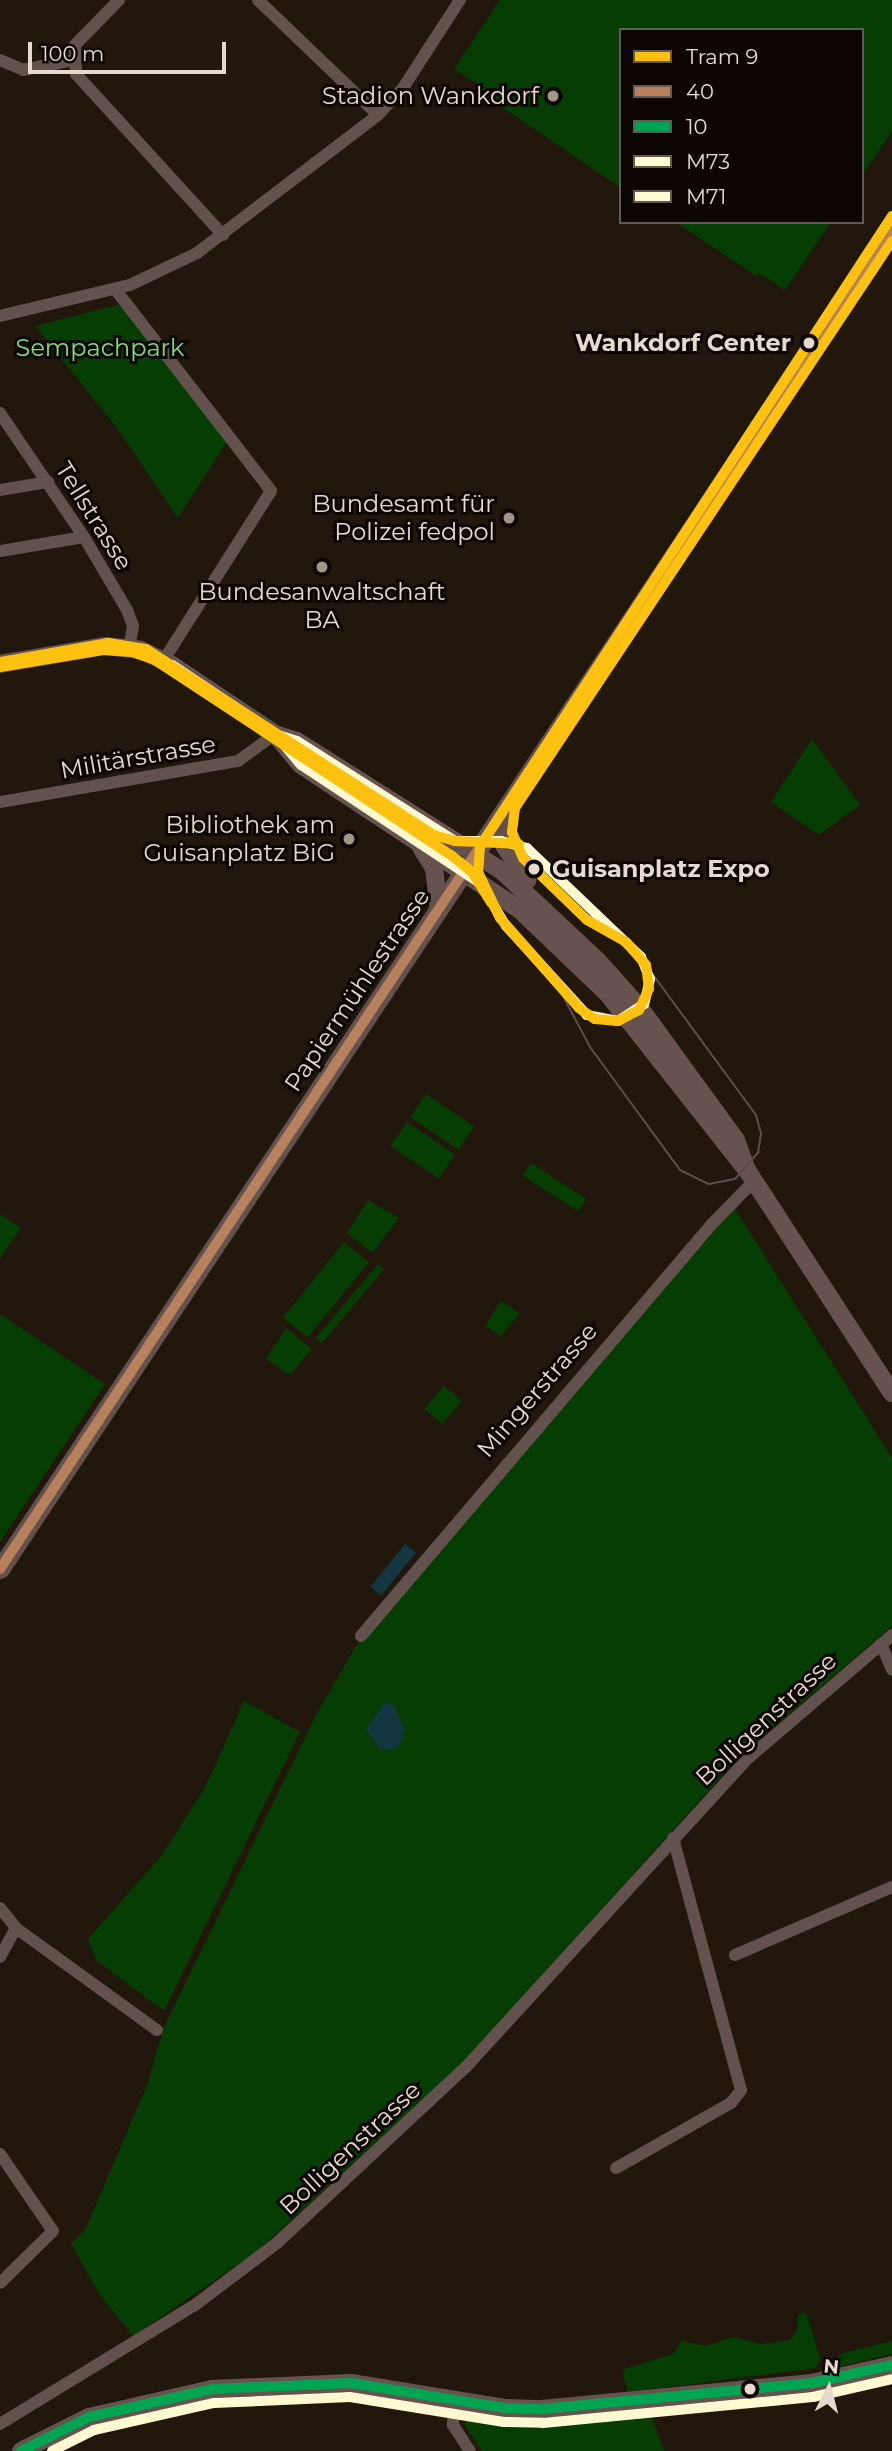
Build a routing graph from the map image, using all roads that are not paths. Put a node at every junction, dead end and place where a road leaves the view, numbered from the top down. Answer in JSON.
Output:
{"nodes":[{"id":1,"x":120,"y":0,"type":"edge"},
{"id":2,"x":258,"y":0,"type":"edge"},
{"id":3,"x":460,"y":0,"type":"edge"},
{"id":4,"x":0,"y":60,"type":"edge"},
{"id":5,"x":73,"y":60,"type":"junction"},
{"id":6,"x":378,"y":114,"type":"junction"},
{"id":7,"x":892,"y":227,"type":"edge"},
{"id":8,"x":223,"y":235,"type":"junction"},
{"id":9,"x":115,"y":289,"type":"junction"},
{"id":10,"x":0,"y":316,"type":"edge"},
{"id":11,"x":0,"y":413,"type":"edge"},
{"id":12,"x":4,"y":428,"type":"edge"},
{"id":13,"x":48,"y":482,"type":"junction"},
{"id":14,"x":0,"y":489,"type":"edge"},
{"id":15,"x":84,"y":537,"type":"junction"},
{"id":16,"x":0,"y":551,"type":"edge"},
{"id":17,"x":128,"y":648,"type":"junction"},
{"id":18,"x":163,"y":661,"type":"junction"},
{"id":19,"x":0,"y":664,"type":"edge"},
{"id":20,"x":275,"y":734,"type":"junction"},
{"id":21,"x":0,"y":802,"type":"edge"},
{"id":22,"x":510,"y":805,"type":"junction"},
{"id":23,"x":391,"y":825,"type":"junction"},
{"id":24,"x":477,"y":854,"type":"junction"},
{"id":25,"x":464,"y":873,"type":"junction"},
{"id":26,"x":439,"y":910,"type":"junction"},
{"id":27,"x":595,"y":965,"type":"junction"},
{"id":28,"x":751,"y":1175,"type":"junction"},
{"id":29,"x":892,"y":1393,"type":"edge"},
{"id":30,"x":0,"y":1569,"type":"edge"},
{"id":31,"x":892,"y":1635,"type":"edge"},
{"id":32,"x":361,"y":1636,"type":"dead end"},
{"id":33,"x":881,"y":1644,"type":"junction"},
{"id":34,"x":892,"y":1670,"type":"edge"},
{"id":35,"x":673,"y":1838,"type":"junction"},
{"id":36,"x":892,"y":1887,"type":"edge"},
{"id":37,"x":0,"y":1908,"type":"edge"},
{"id":38,"x":16,"y":1928,"type":"junction"},
{"id":39,"x":735,"y":1955,"type":"dead end"},
{"id":40,"x":0,"y":1957,"type":"edge"},
{"id":41,"x":157,"y":2030,"type":"dead end"},
{"id":42,"x":0,"y":2154,"type":"edge"},
{"id":43,"x":615,"y":2168,"type":"dead end"},
{"id":44,"x":0,"y":2283,"type":"edge"},
{"id":45,"x":892,"y":2365,"type":"edge"},
{"id":46,"x":456,"y":2400,"type":"junction"},
{"id":47,"x":0,"y":2424,"type":"edge"},
{"id":48,"x":22,"y":2451,"type":"edge"},
{"id":49,"x":470,"y":2451,"type":"edge"}],
"edges":[{"from":1,"to":5,"type":"street"},
{"from":2,"to":6,"type":"street"},
{"from":3,"to":6,"type":"street"},
{"from":4,"to":5,"type":"street"},
{"from":5,"to":8,"type":"street"},
{"from":6,"to":8,"type":"street"},
{"from":7,"to":22,"type":"main road","name":"Papiermühlestrasse"},
{"from":8,"to":9,"type":"street"},
{"from":9,"to":10,"type":"street"},
{"from":9,"to":18,"type":"street"},
{"from":11,"to":12,"type":"street","name":"Tellstrasse"},
{"from":12,"to":13,"type":"street","name":"Tellstrasse"},
{"from":13,"to":14,"type":"street"},
{"from":13,"to":15,"type":"street","name":"Tellstrasse"},
{"from":15,"to":16,"type":"street"},
{"from":15,"to":17,"type":"street","name":"Tellstrasse"},
{"from":17,"to":18,"type":"main road"},
{"from":17,"to":19,"type":"main road"},
{"from":18,"to":20,"type":"main road"},
{"from":20,"to":21,"type":"street","name":"Militärstrasse"},
{"from":20,"to":23,"type":"main road"},
{"from":20,"to":24,"type":"main road"},
{"from":22,"to":24,"type":"main road","name":"Papiermühlestrasse"},
{"from":22,"to":27,"type":"main road"},
{"from":23,"to":25,"type":"main road"},
{"from":23,"to":26,"type":"main road"},
{"from":24,"to":25,"type":"main road","name":"Papiermühlestrasse"},
{"from":24,"to":27,"type":"main road"},
{"from":25,"to":26,"type":"main road","name":"Papiermühlestrasse"},
{"from":25,"to":27,"type":"main road"},
{"from":26,"to":30,"type":"main road","name":"Papiermühlestrasse"},
{"from":27,"to":28,"type":"main road"},
{"from":28,"to":29,"type":"main road"},
{"from":28,"to":32,"type":"street","name":"Mingerstrasse"},
{"from":31,"to":33,"type":"street","name":"Bolligenstrasse"},
{"from":33,"to":34,"type":"street"},
{"from":33,"to":35,"type":"street","name":"Bolligenstrasse"},
{"from":35,"to":43,"type":"street"},
{"from":35,"to":47,"type":"street","name":"Bolligenstrasse"},
{"from":36,"to":39,"type":"street"},
{"from":37,"to":38,"type":"street"},
{"from":38,"to":40,"type":"street"},
{"from":38,"to":41,"type":"street"},
{"from":42,"to":44,"type":"street"},
{"from":45,"to":46,"type":"main road"},
{"from":46,"to":48,"type":"main road"},
{"from":46,"to":49,"type":"street"}]}
